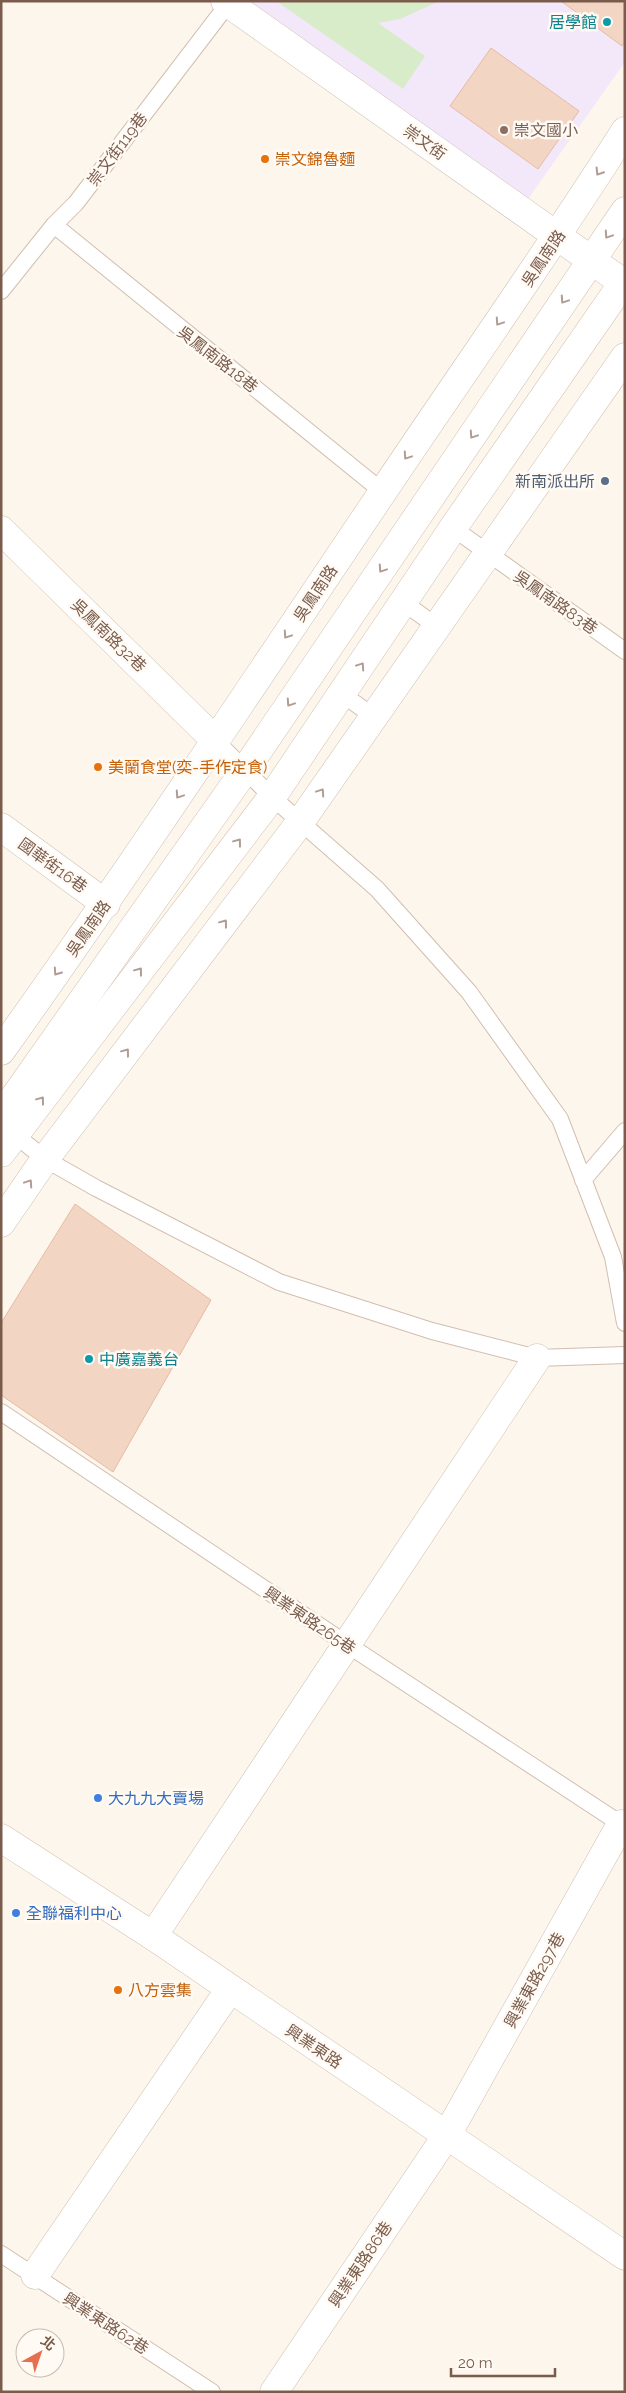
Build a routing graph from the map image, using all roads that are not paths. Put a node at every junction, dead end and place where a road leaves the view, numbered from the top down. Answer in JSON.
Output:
{"nodes":[{"id":1,"x":227,"y":2,"type":"edge"},
{"id":2,"x":625,"y":131,"type":"edge"},
{"id":3,"x":625,"y":211,"type":"edge"},
{"id":4,"x":54,"y":225,"type":"junction"},
{"id":5,"x":558,"y":236,"type":"junction"},
{"id":6,"x":592,"y":260,"type":"junction"},
{"id":7,"x":624,"y":282,"type":"edge"},
{"id":8,"x":1,"y":291,"type":"edge"},
{"id":9,"x":625,"y":357,"type":"edge"},
{"id":10,"x":383,"y":492,"type":"junction"},
{"id":11,"x":453,"y":528,"type":"junction"},
{"id":12,"x":1,"y":530,"type":"edge"},
{"id":13,"x":487,"y":554,"type":"junction"},
{"id":14,"x":403,"y":602,"type":"junction"},
{"id":15,"x":436,"y":626,"type":"junction"},
{"id":16,"x":625,"y":651,"type":"edge"},
{"id":17,"x":342,"y":694,"type":"junction"},
{"id":18,"x":373,"y":716,"type":"junction"},
{"id":19,"x":216,"y":741,"type":"junction"},
{"id":20,"x":245,"y":770,"type":"junction"},
{"id":21,"x":272,"y":797,"type":"junction"},
{"id":22,"x":301,"y":821,"type":"junction"},
{"id":23,"x":1,"y":827,"type":"edge"},
{"id":24,"x":106,"y":904,"type":"junction"},
{"id":25,"x":1,"y":1051,"type":"edge"},
{"id":26,"x":625,"y":1131,"type":"edge"},
{"id":27,"x":5,"y":1132,"type":"edge"},
{"id":28,"x":45,"y":1159,"type":"junction"},
{"id":29,"x":583,"y":1180,"type":"junction"},
{"id":30,"x":1,"y":1223,"type":"edge"},
{"id":31,"x":619,"y":1256,"type":"edge"},
{"id":32,"x":625,"y":1323,"type":"edge"},
{"id":33,"x":625,"y":1354,"type":"edge"},
{"id":34,"x":537,"y":1358,"type":"junction"},
{"id":35,"x":1,"y":1412,"type":"edge"},
{"id":36,"x":348,"y":1645,"type":"junction"},
{"id":37,"x":623,"y":1824,"type":"edge"},
{"id":38,"x":1,"y":1838,"type":"edge"},
{"id":39,"x":153,"y":1936,"type":"junction"},
{"id":40,"x":230,"y":1989,"type":"junction"},
{"id":41,"x":446,"y":2135,"type":"junction"},
{"id":42,"x":1,"y":2254,"type":"edge"},
{"id":43,"x":625,"y":2256,"type":"edge"},
{"id":44,"x":35,"y":2275,"type":"junction"},
{"id":45,"x":212,"y":2392,"type":"edge"},
{"id":46,"x":274,"y":2392,"type":"edge"}],
"edges":[{"from":1,"to":4,"type":"lane","name":"崇文街119巷"},
{"from":1,"to":5,"type":"street","name":"崇文街"},
{"from":2,"to":5,"type":"street","name":"吳鳳南路","one_way":true},
{"from":3,"to":6,"type":"street","one_way":true},
{"from":4,"to":8,"type":"lane","name":"崇文街119巷"},
{"from":4,"to":10,"type":"lane","name":"吳鳳南路18巷"},
{"from":5,"to":6,"type":"street","name":"崇文街"},
{"from":5,"to":10,"type":"street","name":"吳鳳南路","one_way":true},
{"from":6,"to":7,"type":"street","name":"崇文街"},
{"from":6,"to":20,"type":"street","one_way":true},
{"from":7,"to":11,"type":"street"},
{"from":9,"to":13,"type":"street"},
{"from":10,"to":19,"type":"street","name":"吳鳳南路","one_way":true},
{"from":11,"to":13,"type":"lane","name":"吳鳳南路83巷"},
{"from":11,"to":14,"type":"street"},
{"from":12,"to":19,"type":"street","name":"吳鳳南路32巷"},
{"from":13,"to":15,"type":"street"},
{"from":13,"to":16,"type":"lane","name":"吳鳳南路83巷"},
{"from":14,"to":15,"type":"lane"},
{"from":17,"to":14,"type":"street","one_way":true},
{"from":15,"to":18,"type":"street"},
{"from":17,"to":18,"type":"lane"},
{"from":17,"to":21,"type":"street"},
{"from":22,"to":18,"type":"street","one_way":true},
{"from":19,"to":20,"type":"lane"},
{"from":19,"to":24,"type":"street","name":"吳鳳南路","one_way":true},
{"from":20,"to":21,"type":"lane"},
{"from":20,"to":27,"type":"street"},
{"from":21,"to":22,"type":"lane"},
{"from":27,"to":21,"type":"street","one_way":true},
{"from":28,"to":22,"type":"street","one_way":true},
{"from":22,"to":29,"type":"lane"},
{"from":23,"to":24,"type":"street","name":"國華街16巷"},
{"from":24,"to":25,"type":"street","name":"吳鳳南路","one_way":true},
{"from":26,"to":29,"type":"lane"},
{"from":27,"to":28,"type":"lane"},
{"from":30,"to":28,"type":"street","one_way":true},
{"from":28,"to":34,"type":"lane"},
{"from":29,"to":31,"type":"lane"},
{"from":31,"to":32,"type":"lane"},
{"from":33,"to":34,"type":"lane"},
{"from":34,"to":36,"type":"street"},
{"from":35,"to":36,"type":"lane","name":"興業東路265巷"},
{"from":36,"to":37,"type":"lane","name":"興業東路265巷"},
{"from":36,"to":39,"type":"street"},
{"from":37,"to":41,"type":"street","name":"興業東路297巷"},
{"from":38,"to":39,"type":"street","name":"興業東路"},
{"from":39,"to":40,"type":"street","name":"興業東路"},
{"from":40,"to":41,"type":"street","name":"興業東路"},
{"from":40,"to":44,"type":"street"},
{"from":41,"to":43,"type":"street","name":"興業東路"},
{"from":41,"to":46,"type":"street","name":"興業東路86巷"},
{"from":42,"to":44,"type":"lane","name":"興業東路62巷"},
{"from":44,"to":45,"type":"lane","name":"興業東路62巷"}]}
